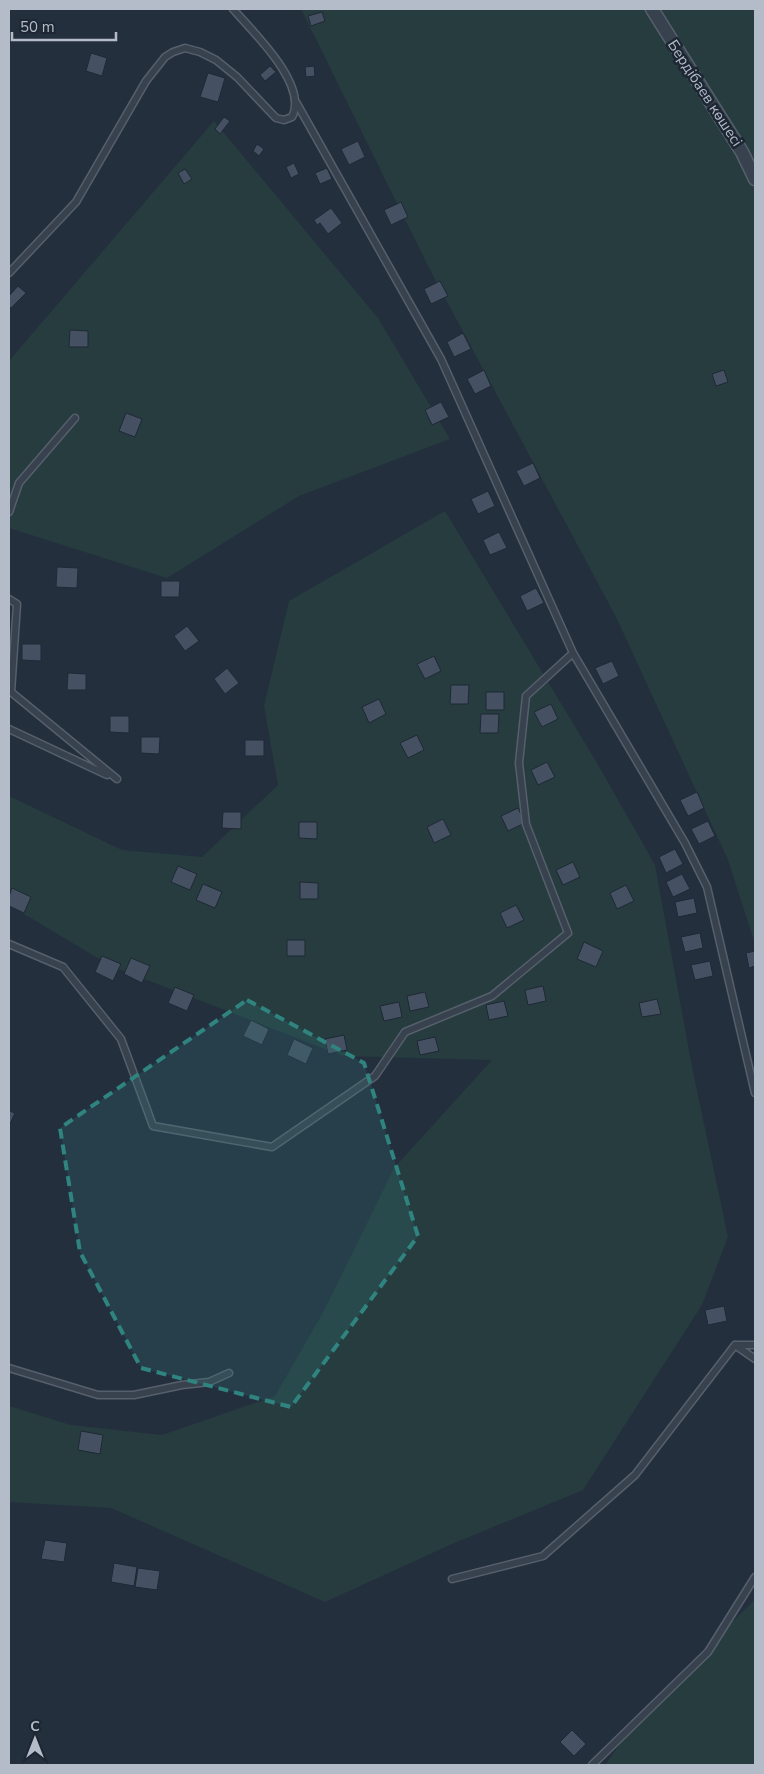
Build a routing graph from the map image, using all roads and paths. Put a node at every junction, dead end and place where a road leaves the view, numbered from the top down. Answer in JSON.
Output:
{"nodes":[{"id":1,"x":233,"y":9,"type":"edge"},
{"id":2,"x":652,"y":9,"type":"edge"},
{"id":3,"x":296,"y":102,"type":"junction"},
{"id":4,"x":755,"y":179,"type":"edge"},
{"id":5,"x":9,"y":273,"type":"edge"},
{"id":6,"x":75,"y":418,"type":"dead end"},
{"id":7,"x":9,"y":512,"type":"edge"},
{"id":8,"x":9,"y":599,"type":"edge"},
{"id":9,"x":573,"y":653,"type":"junction"},
{"id":10,"x":9,"y":729,"type":"edge"},
{"id":11,"x":9,"y":944,"type":"edge"},
{"id":12,"x":755,"y":1093,"type":"edge"},
{"id":13,"x":735,"y":1345,"type":"junction"},
{"id":14,"x":755,"y":1345,"type":"edge"},
{"id":15,"x":755,"y":1359,"type":"edge"},
{"id":16,"x":9,"y":1368,"type":"edge"},
{"id":17,"x":229,"y":1373,"type":"dead end"},
{"id":18,"x":755,"y":1577,"type":"edge"},
{"id":19,"x":452,"y":1580,"type":"dead end"},
{"id":20,"x":592,"y":1765,"type":"edge"}],
"edges":[{"from":1,"to":3,"type":"lane"},
{"from":2,"to":4,"type":"street","name":"Бердібаев көшесі"},
{"from":3,"to":5,"type":"lane"},
{"from":3,"to":9,"type":"lane"},
{"from":6,"to":7,"type":"lane"},
{"from":8,"to":10,"type":"lane"},
{"from":9,"to":11,"type":"lane"},
{"from":9,"to":12,"type":"lane"},
{"from":13,"to":14,"type":"lane"},
{"from":13,"to":15,"type":"lane"},
{"from":13,"to":19,"type":"lane"},
{"from":16,"to":17,"type":"lane"},
{"from":18,"to":20,"type":"lane"}]}
